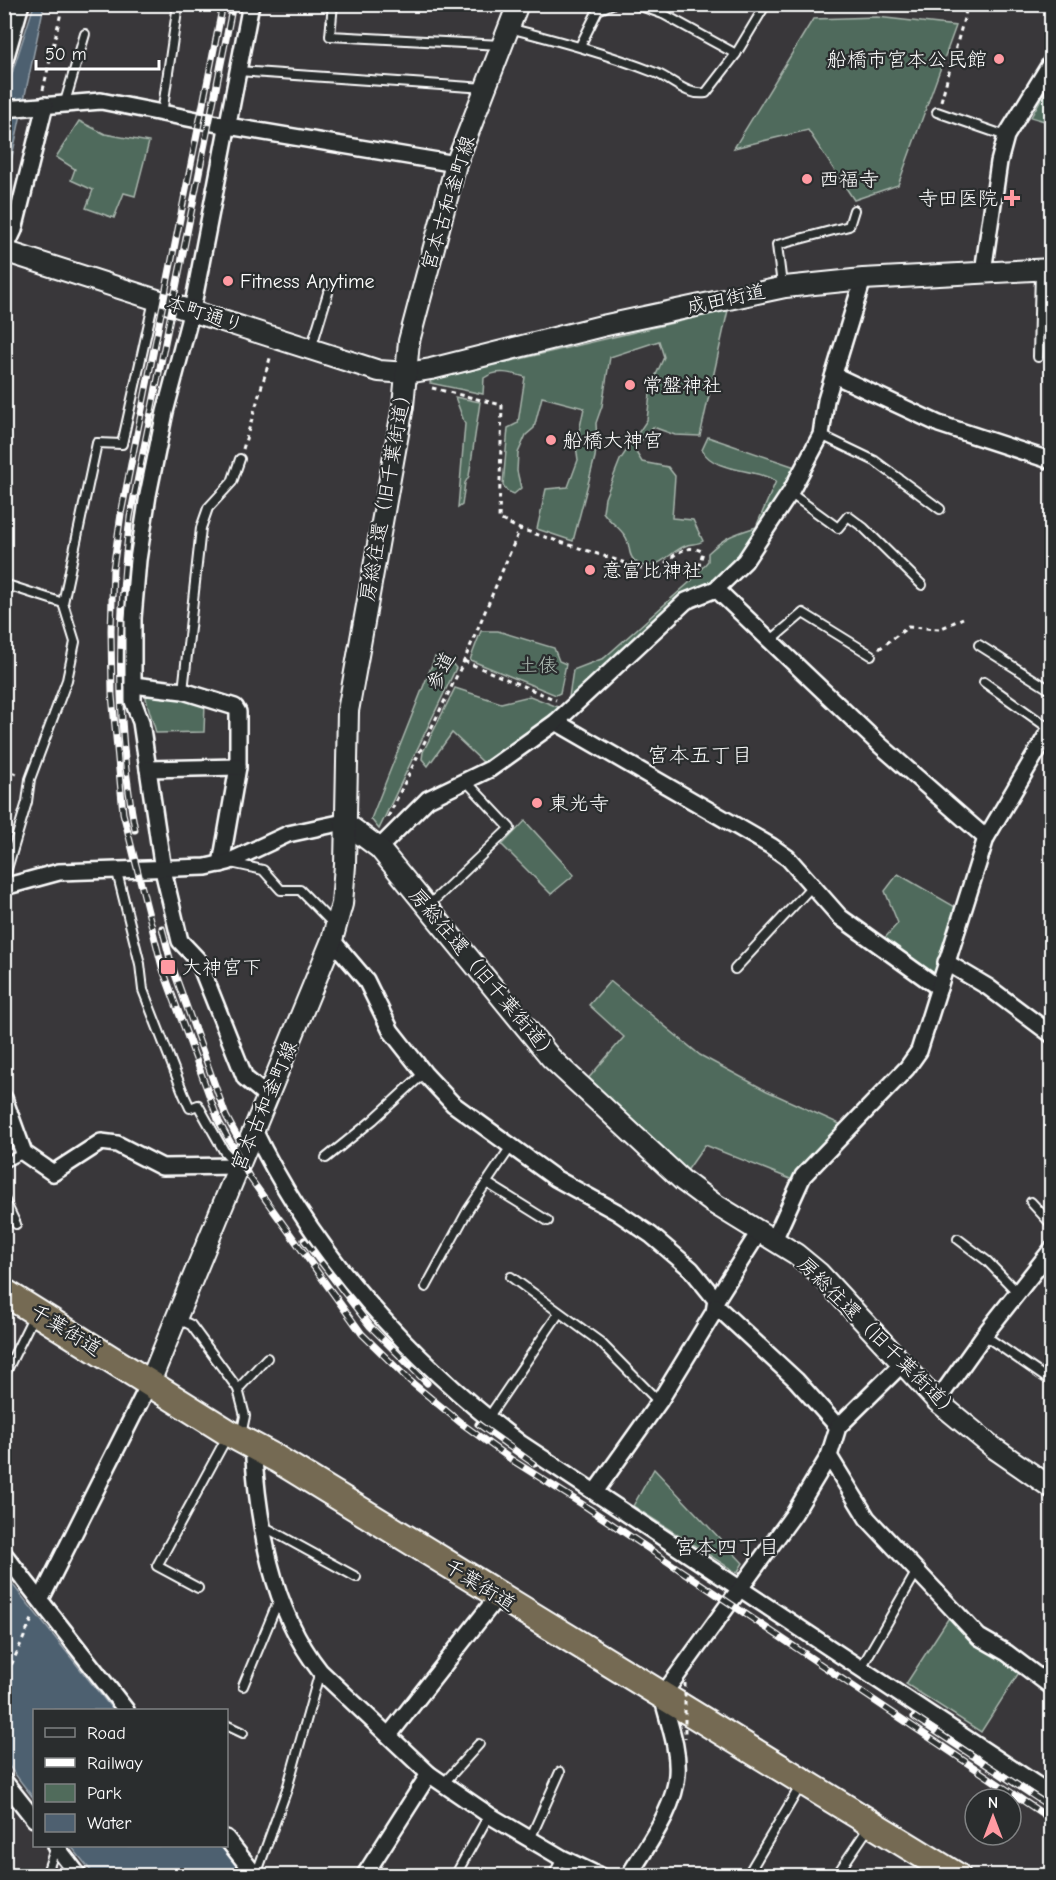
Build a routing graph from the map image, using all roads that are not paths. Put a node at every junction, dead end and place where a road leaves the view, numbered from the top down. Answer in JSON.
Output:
{"nodes":[{"id":1,"x":178,"y":4,"type":"edge"},
{"id":2,"x":251,"y":4,"type":"edge"},
{"id":3,"x":333,"y":4,"type":"edge"},
{"id":4,"x":518,"y":4,"type":"edge"},
{"id":5,"x":612,"y":4,"type":"edge"},
{"id":6,"x":635,"y":4,"type":"edge"},
{"id":7,"x":766,"y":4,"type":"edge"},
{"id":8,"x":15,"y":12,"type":"edge"},
{"id":9,"x":85,"y":34,"type":"dead end"},
{"id":10,"x":506,"y":37,"type":"junction"},
{"id":11,"x":580,"y":46,"type":"junction"},
{"id":12,"x":736,"y":54,"type":"junction"},
{"id":13,"x":1052,"y":61,"type":"edge"},
{"id":14,"x":4,"y":63,"type":"edge"},
{"id":15,"x":238,"y":71,"type":"junction"},
{"id":16,"x":487,"y":88,"type":"junction"},
{"id":17,"x":65,"y":102,"type":"junction"},
{"id":18,"x":39,"y":106,"type":"junction"},
{"id":19,"x":4,"y":109,"type":"edge"},
{"id":20,"x":937,"y":112,"type":"road end"},
{"id":21,"x":162,"y":114,"type":"junction"},
{"id":22,"x":228,"y":126,"type":"junction"},
{"id":23,"x":1006,"y":136,"type":"junction"},
{"id":24,"x":456,"y":164,"type":"junction"},
{"id":25,"x":854,"y":210,"type":"dead end"},
{"id":26,"x":4,"y":251,"type":"edge"},
{"id":27,"x":1046,"y":270,"type":"edge"},
{"id":28,"x":983,"y":272,"type":"junction"},
{"id":29,"x":863,"y":279,"type":"junction"},
{"id":30,"x":782,"y":287,"type":"junction"},
{"id":31,"x":328,"y":293,"type":"dead end"},
{"id":32,"x":154,"y":298,"type":"junction"},
{"id":33,"x":192,"y":310,"type":"junction"},
{"id":34,"x":311,"y":349,"type":"junction"},
{"id":35,"x":1038,"y":357,"type":"dead end"},
{"id":36,"x":407,"y":373,"type":"junction"},
{"id":37,"x":834,"y":375,"type":"junction"},
{"id":38,"x":821,"y":435,"type":"junction"},
{"id":39,"x":240,"y":459,"type":"road end"},
{"id":40,"x":1052,"y":461,"type":"edge"},
{"id":41,"x":790,"y":494,"type":"junction"},
{"id":42,"x":940,"y":509,"type":"dead end"},
{"id":43,"x":4,"y":584,"type":"edge"},
{"id":44,"x":922,"y":585,"type":"dead end"},
{"id":45,"x":716,"y":589,"type":"junction"},
{"id":46,"x":63,"y":603,"type":"junction"},
{"id":47,"x":770,"y":641,"type":"junction"},
{"id":48,"x":979,"y":645,"type":"dead end"},
{"id":49,"x":871,"y":655,"type":"road end"},
{"id":50,"x":984,"y":682,"type":"dead end"},
{"id":51,"x":133,"y":685,"type":"junction"},
{"id":52,"x":183,"y":691,"type":"junction"},
{"id":53,"x":1052,"y":691,"type":"edge"},
{"id":54,"x":556,"y":723,"type":"junction"},
{"id":55,"x":1051,"y":727,"type":"edge"},
{"id":56,"x":238,"y":767,"type":"junction"},
{"id":57,"x":148,"y":769,"type":"junction"},
{"id":58,"x":466,"y":781,"type":"junction"},
{"id":59,"x":344,"y":822,"type":"junction"},
{"id":60,"x":986,"y":838,"type":"junction"},
{"id":61,"x":379,"y":848,"type":"junction"},
{"id":62,"x":225,"y":863,"type":"junction"},
{"id":63,"x":163,"y":870,"type":"junction"},
{"id":64,"x":117,"y":872,"type":"junction"},
{"id":65,"x":4,"y":879,"type":"edge"},
{"id":66,"x":813,"y":885,"type":"junction"},
{"id":67,"x":4,"y":887,"type":"edge"},
{"id":68,"x":426,"y":908,"type":"junction"},
{"id":69,"x":334,"y":934,"type":"junction"},
{"id":70,"x":946,"y":962,"type":"junction"},
{"id":71,"x":735,"y":969,"type":"dead end"},
{"id":72,"x":939,"y":988,"type":"junction"},
{"id":73,"x":1052,"y":1035,"type":"edge"},
{"id":74,"x":424,"y":1073,"type":"junction"},
{"id":75,"x":268,"y":1097,"type":"junction"},
{"id":76,"x":4,"y":1098,"type":"edge"},
{"id":77,"x":254,"y":1130,"type":"junction"},
{"id":78,"x":510,"y":1148,"type":"junction"},
{"id":79,"x":24,"y":1153,"type":"junction"},
{"id":80,"x":326,"y":1158,"type":"dead end"},
{"id":81,"x":4,"y":1163,"type":"edge"},
{"id":82,"x":238,"y":1166,"type":"junction"},
{"id":83,"x":487,"y":1183,"type":"junction"},
{"id":84,"x":4,"y":1199,"type":"edge"},
{"id":85,"x":1031,"y":1202,"type":"dead end"},
{"id":86,"x":548,"y":1221,"type":"dead end"},
{"id":87,"x":16,"y":1224,"type":"dead end"},
{"id":88,"x":1052,"y":1224,"type":"edge"},
{"id":89,"x":766,"y":1236,"type":"junction"},
{"id":90,"x":958,"y":1239,"type":"dead end"},
{"id":91,"x":1052,"y":1250,"type":"edge"},
{"id":92,"x":511,"y":1277,"type":"dead end"},
{"id":93,"x":426,"y":1287,"type":"dead end"},
{"id":94,"x":4,"y":1292,"type":"edge"},
{"id":95,"x":1018,"y":1293,"type":"junction"},
{"id":96,"x":716,"y":1303,"type":"junction"},
{"id":97,"x":36,"y":1311,"type":"junction"},
{"id":98,"x":559,"y":1313,"type":"junction"},
{"id":99,"x":177,"y":1319,"type":"junction"},
{"id":100,"x":984,"y":1335,"type":"junction"},
{"id":101,"x":267,"y":1358,"type":"dead end"},
{"id":102,"x":902,"y":1364,"type":"junction"},
{"id":103,"x":4,"y":1376,"type":"edge"},
{"id":104,"x":150,"y":1382,"type":"junction"},
{"id":105,"x":1052,"y":1382,"type":"edge"},
{"id":106,"x":238,"y":1389,"type":"junction"},
{"id":107,"x":936,"y":1401,"type":"junction"},
{"id":108,"x":659,"y":1402,"type":"junction"},
{"id":109,"x":488,"y":1418,"type":"junction"},
{"id":110,"x":838,"y":1427,"type":"junction"},
{"id":111,"x":240,"y":1439,"type":"junction"},
{"id":112,"x":829,"y":1456,"type":"junction"},
{"id":113,"x":1052,"y":1488,"type":"edge"},
{"id":114,"x":595,"y":1492,"type":"junction"},
{"id":115,"x":261,"y":1525,"type":"junction"},
{"id":116,"x":4,"y":1554,"type":"edge"},
{"id":117,"x":917,"y":1571,"type":"junction"},
{"id":118,"x":356,"y":1577,"type":"dead end"},
{"id":119,"x":198,"y":1588,"type":"dead end"},
{"id":120,"x":740,"y":1588,"type":"junction"},
{"id":121,"x":498,"y":1596,"type":"junction"},
{"id":122,"x":280,"y":1598,"type":"junction"},
{"id":123,"x":39,"y":1604,"type":"junction"},
{"id":124,"x":861,"y":1668,"type":"junction"},
{"id":125,"x":320,"y":1671,"type":"junction"},
{"id":126,"x":243,"y":1686,"type":"dead end"},
{"id":127,"x":1052,"y":1687,"type":"edge"},
{"id":128,"x":662,"y":1696,"type":"junction"},
{"id":129,"x":125,"y":1709,"type":"edge"},
{"id":130,"x":228,"y":1726,"type":"edge"},
{"id":131,"x":243,"y":1733,"type":"dead end"},
{"id":132,"x":388,"y":1735,"type":"junction"},
{"id":133,"x":479,"y":1744,"type":"dead end"},
{"id":134,"x":560,"y":1772,"type":"dead end"},
{"id":135,"x":429,"y":1774,"type":"junction"},
{"id":136,"x":4,"y":1781,"type":"edge"},
{"id":137,"x":804,"y":1781,"type":"junction"},
{"id":138,"x":443,"y":1784,"type":"junction"},
{"id":139,"x":1052,"y":1795,"type":"edge"},
{"id":140,"x":489,"y":1815,"type":"junction"},
{"id":141,"x":33,"y":1818,"type":"edge"},
{"id":142,"x":872,"y":1822,"type":"junction"},
{"id":143,"x":530,"y":1839,"type":"junction"},
{"id":144,"x":228,"y":1840,"type":"edge"},
{"id":145,"x":56,"y":1847,"type":"edge"},
{"id":146,"x":57,"y":1847,"type":"edge"},
{"id":147,"x":562,"y":1858,"type":"junction"},
{"id":148,"x":46,"y":1875,"type":"edge"},
{"id":149,"x":79,"y":1875,"type":"edge"},
{"id":150,"x":256,"y":1875,"type":"edge"},
{"id":151,"x":364,"y":1875,"type":"edge"},
{"id":152,"x":455,"y":1875,"type":"edge"},
{"id":153,"x":553,"y":1875,"type":"edge"},
{"id":154,"x":600,"y":1875,"type":"edge"},
{"id":155,"x":629,"y":1875,"type":"edge"},
{"id":156,"x":747,"y":1875,"type":"edge"},
{"id":157,"x":836,"y":1875,"type":"edge"},
{"id":158,"x":957,"y":1875,"type":"edge"}],
"edges":[{"from":1,"to":21,"type":"lane"},
{"from":2,"to":15,"type":"street"},
{"from":3,"to":10,"type":"lane"},
{"from":4,"to":10,"type":"street","name":"宮本古和釜町線"},
{"from":5,"to":11,"type":"lane"},
{"from":6,"to":12,"type":"lane"},
{"from":7,"to":12,"type":"lane"},
{"from":8,"to":14,"type":"street"},
{"from":9,"to":17,"type":"lane"},
{"from":10,"to":11,"type":"lane"},
{"from":10,"to":16,"type":"street","name":"宮本古和釜町線"},
{"from":11,"to":12,"type":"lane"},
{"from":13,"to":23,"type":"street"},
{"from":15,"to":16,"type":"lane"},
{"from":15,"to":22,"type":"street"},
{"from":16,"to":24,"type":"street","name":"宮本古和釜町線"},
{"from":17,"to":18,"type":"street"},
{"from":17,"to":21,"type":"street"},
{"from":18,"to":19,"type":"street"},
{"from":18,"to":26,"type":"street"},
{"from":20,"to":23,"type":"lane"},
{"from":21,"to":22,"type":"street"},
{"from":22,"to":24,"type":"street"},
{"from":22,"to":33,"type":"street"},
{"from":23,"to":28,"type":"street"},
{"from":24,"to":36,"type":"street","name":"宮本古和釜町線"},
{"from":25,"to":30,"type":"lane"},
{"from":26,"to":32,"type":"street","name":"本町通り"},
{"from":27,"to":28,"type":"street","name":"成田街道"},
{"from":27,"to":35,"type":"lane"},
{"from":28,"to":29,"type":"street","name":"成田街道"},
{"from":29,"to":30,"type":"street","name":"成田街道"},
{"from":29,"to":37,"type":"street"},
{"from":30,"to":36,"type":"street","name":"成田街道"},
{"from":31,"to":34,"type":"lane"},
{"from":32,"to":33,"type":"street","name":"本町通り"},
{"from":32,"to":46,"type":"lane"},
{"from":33,"to":34,"type":"street","name":"本町通り"},
{"from":33,"to":51,"type":"street"},
{"from":34,"to":36,"type":"street","name":"本町通り"},
{"from":36,"to":59,"type":"street","name":"房総往還（旧千葉街道）"},
{"from":37,"to":38,"type":"street"},
{"from":37,"to":40,"type":"street"},
{"from":38,"to":41,"type":"street"},
{"from":38,"to":42,"type":"lane"},
{"from":39,"to":52,"type":"lane"},
{"from":41,"to":44,"type":"lane"},
{"from":41,"to":45,"type":"street"},
{"from":43,"to":46,"type":"lane"},
{"from":45,"to":47,"type":"street"},
{"from":45,"to":54,"type":"street"},
{"from":46,"to":65,"type":"lane"},
{"from":47,"to":49,"type":"lane"},
{"from":47,"to":60,"type":"street"},
{"from":48,"to":53,"type":"lane"},
{"from":50,"to":55,"type":"lane"},
{"from":51,"to":52,"type":"street"},
{"from":51,"to":57,"type":"street"},
{"from":52,"to":56,"type":"street"},
{"from":54,"to":58,"type":"street"},
{"from":54,"to":66,"type":"street"},
{"from":55,"to":60,"type":"street"},
{"from":56,"to":57,"type":"street"},
{"from":56,"to":62,"type":"street"},
{"from":57,"to":63,"type":"street"},
{"from":58,"to":61,"type":"street"},
{"from":58,"to":68,"type":"lane"},
{"from":59,"to":61,"type":"street","name":"房総往還（旧千葉街道）"},
{"from":59,"to":62,"type":"street"},
{"from":59,"to":69,"type":"street","name":"宮本古和釜町線"},
{"from":60,"to":70,"type":"street"},
{"from":61,"to":68,"type":"street","name":"房総往還（旧千葉街道）"},
{"from":62,"to":63,"type":"street"},
{"from":62,"to":69,"type":"lane"},
{"from":63,"to":64,"type":"street"},
{"from":63,"to":75,"type":"street"},
{"from":64,"to":67,"type":"street"},
{"from":64,"to":82,"type":"lane"},
{"from":66,"to":71,"type":"lane"},
{"from":66,"to":72,"type":"street"},
{"from":68,"to":89,"type":"street","name":"房総往還（旧千葉街道）"},
{"from":69,"to":74,"type":"street"},
{"from":69,"to":75,"type":"street","name":"宮本古和釜町線"},
{"from":70,"to":72,"type":"street"},
{"from":70,"to":73,"type":"street"},
{"from":72,"to":89,"type":"street"},
{"from":74,"to":78,"type":"street"},
{"from":74,"to":80,"type":"lane"},
{"from":75,"to":77,"type":"street","name":"宮本古和釜町線"},
{"from":76,"to":79,"type":"street"},
{"from":77,"to":82,"type":"street","name":"宮本古和釜町線"},
{"from":77,"to":109,"type":"street"},
{"from":78,"to":83,"type":"lane"},
{"from":78,"to":96,"type":"street"},
{"from":79,"to":81,"type":"lane"},
{"from":79,"to":82,"type":"street"},
{"from":82,"to":99,"type":"street","name":"宮本古和釜町線"},
{"from":83,"to":86,"type":"lane"},
{"from":83,"to":93,"type":"lane"},
{"from":84,"to":87,"type":"lane"},
{"from":85,"to":88,"type":"lane"},
{"from":89,"to":96,"type":"street"},
{"from":89,"to":102,"type":"street","name":"房総往還（旧千葉街道）"},
{"from":90,"to":95,"type":"lane"},
{"from":91,"to":95,"type":"street"},
{"from":92,"to":98,"type":"lane"},
{"from":94,"to":97,"type":"highway","name":"千葉街道"},
{"from":95,"to":100,"type":"street"},
{"from":96,"to":108,"type":"street"},
{"from":96,"to":110,"type":"street"},
{"from":97,"to":103,"type":"lane"},
{"from":97,"to":104,"type":"highway","name":"千葉街道"},
{"from":98,"to":108,"type":"lane"},
{"from":98,"to":109,"type":"lane"},
{"from":99,"to":104,"type":"street","name":"宮本古和釜町線"},
{"from":99,"to":106,"type":"lane"},
{"from":100,"to":105,"type":"lane"},
{"from":100,"to":107,"type":"street"},
{"from":101,"to":106,"type":"lane"},
{"from":102,"to":107,"type":"street","name":"房総往還（旧千葉街道）"},
{"from":102,"to":110,"type":"street"},
{"from":104,"to":111,"type":"highway","name":"千葉街道"},
{"from":104,"to":123,"type":"street"},
{"from":106,"to":111,"type":"lane"},
{"from":107,"to":113,"type":"street","name":"房総往還（旧千葉街道）"},
{"from":108,"to":114,"type":"street"},
{"from":109,"to":114,"type":"street"},
{"from":110,"to":112,"type":"street"},
{"from":111,"to":115,"type":"street"},
{"from":111,"to":119,"type":"lane"},
{"from":111,"to":121,"type":"highway","name":"千葉街道"},
{"from":112,"to":117,"type":"street"},
{"from":112,"to":120,"type":"street"},
{"from":114,"to":120,"type":"street"},
{"from":115,"to":118,"type":"lane"},
{"from":115,"to":122,"type":"street"},
{"from":116,"to":123,"type":"street"},
{"from":117,"to":124,"type":"lane"},
{"from":117,"to":127,"type":"street"},
{"from":120,"to":124,"type":"street"},
{"from":120,"to":128,"type":"street"},
{"from":121,"to":128,"type":"highway","name":"千葉街道"},
{"from":121,"to":132,"type":"street"},
{"from":122,"to":125,"type":"street"},
{"from":122,"to":126,"type":"lane"},
{"from":123,"to":129,"type":"street"},
{"from":124,"to":139,"type":"street"},
{"from":125,"to":132,"type":"street"},
{"from":125,"to":150,"type":"lane"},
{"from":128,"to":137,"type":"highway","name":"千葉街道"},
{"from":128,"to":155,"type":"street"},
{"from":130,"to":131,"type":"lane"},
{"from":132,"to":135,"type":"street"},
{"from":133,"to":138,"type":"lane"},
{"from":134,"to":143,"type":"lane"},
{"from":135,"to":138,"type":"street"},
{"from":135,"to":151,"type":"street"},
{"from":136,"to":141,"type":"street"},
{"from":137,"to":142,"type":"highway","name":"千葉街道"},
{"from":137,"to":156,"type":"lane"},
{"from":138,"to":140,"type":"street"},
{"from":140,"to":143,"type":"street"},
{"from":140,"to":152,"type":"lane"},
{"from":142,"to":157,"type":"lane"},
{"from":142,"to":158,"type":"highway","name":"千葉街道"},
{"from":143,"to":147,"type":"street"},
{"from":144,"to":150,"type":"street"},
{"from":145,"to":148,"type":"lane"},
{"from":146,"to":149,"type":"street"},
{"from":147,"to":153,"type":"lane"},
{"from":147,"to":154,"type":"street"}]}
